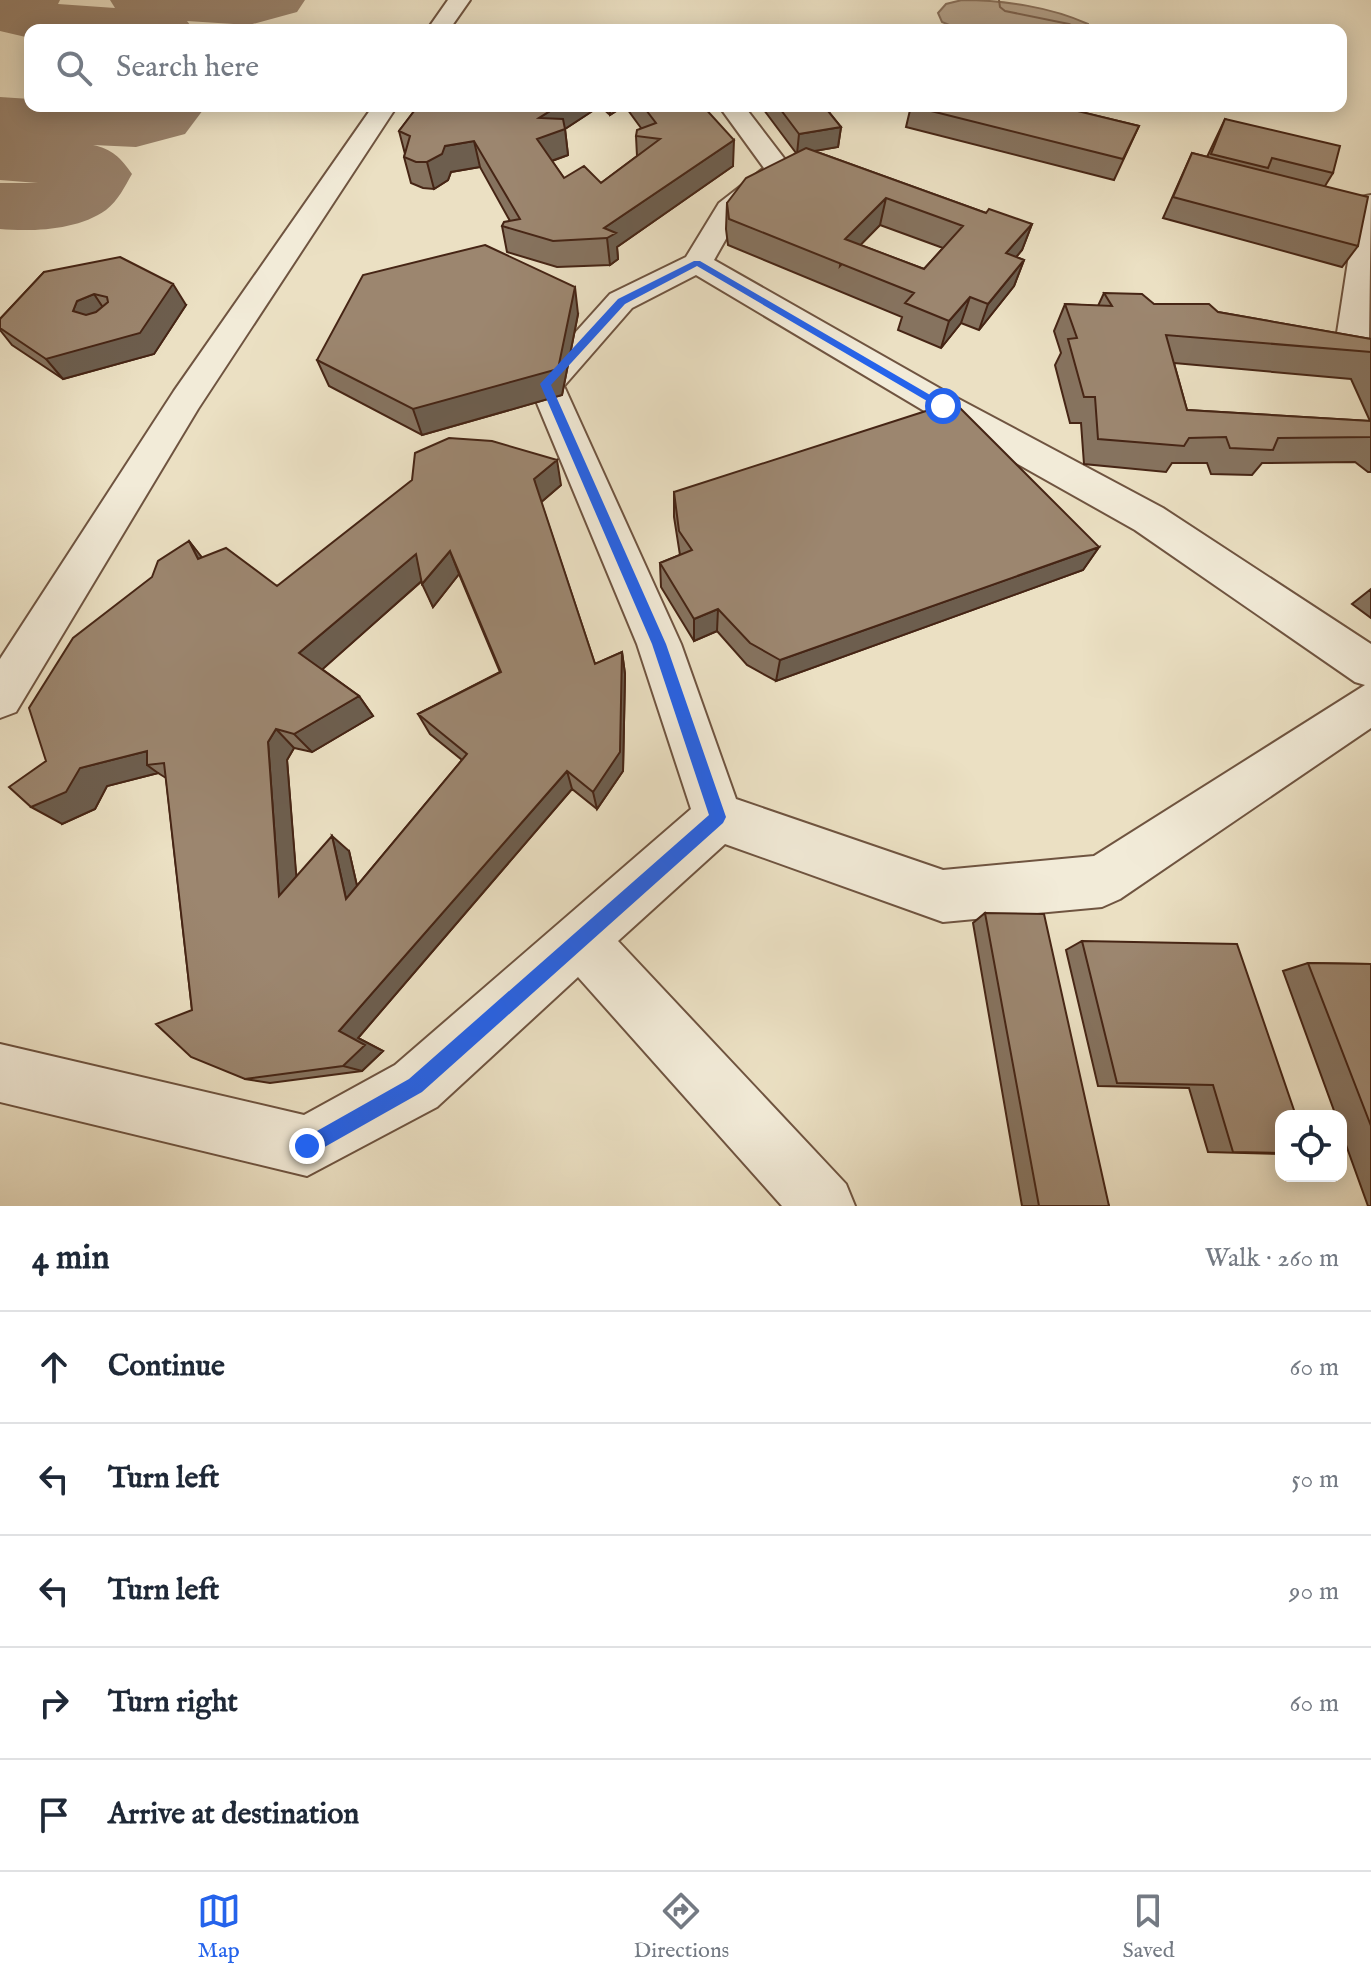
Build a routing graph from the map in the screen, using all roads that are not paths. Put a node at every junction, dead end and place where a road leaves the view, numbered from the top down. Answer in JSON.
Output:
{"nodes":[{"id":1,"x":459,"y":0,"type":"edge"},
{"id":2,"x":442,"y":24,"type":"edge"},
{"id":3,"x":381,"y":112,"type":"edge"},
{"id":4,"x":736,"y":112,"type":"edge"},
{"id":5,"x":1371,"y":203,"type":"edge"},
{"id":6,"x":697,"y":263,"type":"junction"},
{"id":7,"x":1371,"y":353,"type":"edge"},
{"id":8,"x":1371,"y":668,"type":"edge"},
{"id":9,"x":0,"y":698,"type":"edge"},
{"id":10,"x":1371,"y":703,"type":"edge"},
{"id":11,"x":718,"y":817,"type":"junction"},
{"id":12,"x":580,"y":939,"type":"junction"},
{"id":13,"x":0,"y":1073,"type":"edge"},
{"id":14,"x":824,"y":1206,"type":"edge"}],
"edges":[{"from":1,"to":2,"type":"lane"},
{"from":3,"to":9,"type":"lane"},
{"from":4,"to":6,"type":"lane"},
{"from":5,"to":7,"type":"lane"},
{"from":6,"to":8,"type":"lane"},
{"from":6,"to":11,"type":"lane"},
{"from":10,"to":11,"type":"lane"},
{"from":11,"to":12,"type":"lane"},
{"from":12,"to":13,"type":"lane"},
{"from":12,"to":14,"type":"lane"}]}
